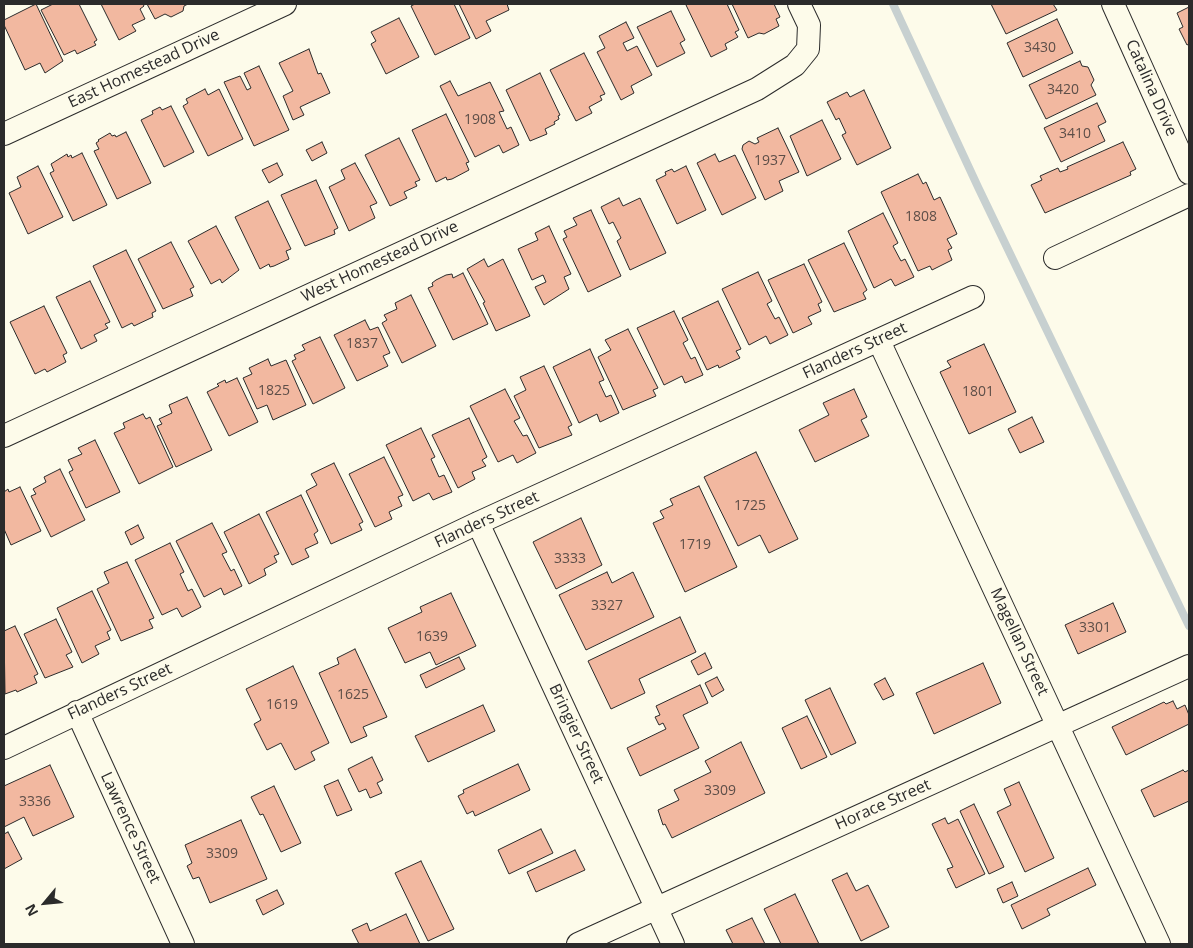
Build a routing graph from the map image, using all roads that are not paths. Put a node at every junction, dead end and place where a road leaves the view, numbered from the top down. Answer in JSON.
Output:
{"nodes":[{"id":1,"x":285,"y":4,"type":"edge"},
{"id":2,"x":799,"y":4,"type":"edge"},
{"id":3,"x":1112,"y":4,"type":"edge"},
{"id":4,"x":4,"y":134,"type":"edge"},
{"id":5,"x":1189,"y":173,"type":"edge"},
{"id":6,"x":1189,"y":195,"type":"edge"},
{"id":7,"x":1055,"y":258,"type":"dead end"},
{"id":8,"x":973,"y":297,"type":"dead end"},
{"id":9,"x":879,"y":341,"type":"junction"},
{"id":10,"x":4,"y":436,"type":"edge"},
{"id":11,"x":478,"y":523,"type":"junction"},
{"id":12,"x":1189,"y":666,"type":"edge"},
{"id":13,"x":77,"y":712,"type":"junction"},
{"id":14,"x":1058,"y":726,"type":"junction"},
{"id":15,"x":4,"y":748,"type":"edge"},
{"id":16,"x":657,"y":907,"type":"junction"},
{"id":17,"x":183,"y":944,"type":"edge"},
{"id":18,"x":578,"y":944,"type":"edge"},
{"id":19,"x":673,"y":944,"type":"edge"},
{"id":20,"x":1158,"y":944,"type":"edge"}],
"edges":[{"from":1,"to":4,"type":"street","name":"East Homestead Drive"},
{"from":2,"to":10,"type":"street","name":"West Homestead Drive"},
{"from":3,"to":5,"type":"street","name":"Catalina Drive"},
{"from":6,"to":7,"type":"street"},
{"from":8,"to":9,"type":"street","name":"Flanders Street"},
{"from":9,"to":11,"type":"street","name":"Flanders Street"},
{"from":9,"to":14,"type":"street","name":"Magellan Street"},
{"from":11,"to":13,"type":"street","name":"Flanders Street"},
{"from":11,"to":16,"type":"street","name":"Bringier Street"},
{"from":12,"to":14,"type":"street","name":"Horace Street"},
{"from":13,"to":15,"type":"street","name":"Flanders Street"},
{"from":13,"to":17,"type":"street","name":"Lawrence Street"},
{"from":14,"to":16,"type":"street","name":"Horace Street"},
{"from":14,"to":20,"type":"street","name":"Magellan Street"},
{"from":16,"to":18,"type":"street","name":"Horace Street"},
{"from":16,"to":19,"type":"street","name":"Bringier Street"}]}
